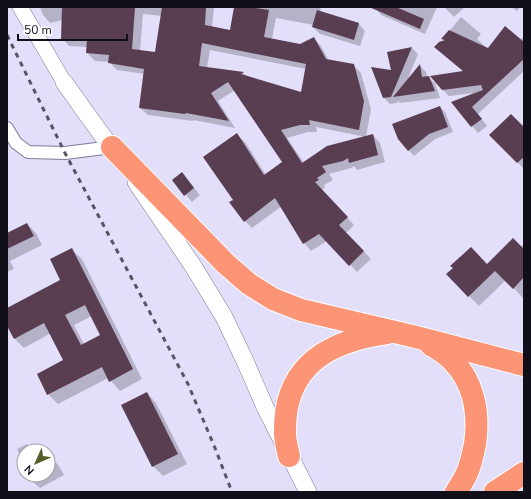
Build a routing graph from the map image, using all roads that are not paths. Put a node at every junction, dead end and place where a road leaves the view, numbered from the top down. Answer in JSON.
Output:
{"nodes":[{"id":1,"x":20,"y":7,"type":"edge"},
{"id":2,"x":64,"y":82,"type":"joint"},
{"id":3,"x":7,"y":128,"type":"edge"},
{"id":4,"x":112,"y":147,"type":"junction"},
{"id":5,"x":412,"y":336,"type":"junction"},
{"id":6,"x":524,"y":365,"type":"edge"},
{"id":7,"x":289,"y":456,"type":"junction"},
{"id":8,"x":524,"y":473,"type":"edge"},
{"id":9,"x":308,"y":492,"type":"edge"},
{"id":10,"x":456,"y":492,"type":"edge"},
{"id":11,"x":495,"y":492,"type":"edge"}],
"edges":[{"from":1,"to":2,"type":"street"},
{"from":2,"to":4,"type":"main road"},
{"from":3,"to":4,"type":"street"},
{"from":4,"to":5,"type":"highway"},
{"from":4,"to":7,"type":"main road"},
{"from":5,"to":6,"type":"highway"},
{"from":5,"to":7,"type":"highway"},
{"from":5,"to":10,"type":"highway"},
{"from":7,"to":9,"type":"main road"},
{"from":8,"to":11,"type":"highway"}]}
